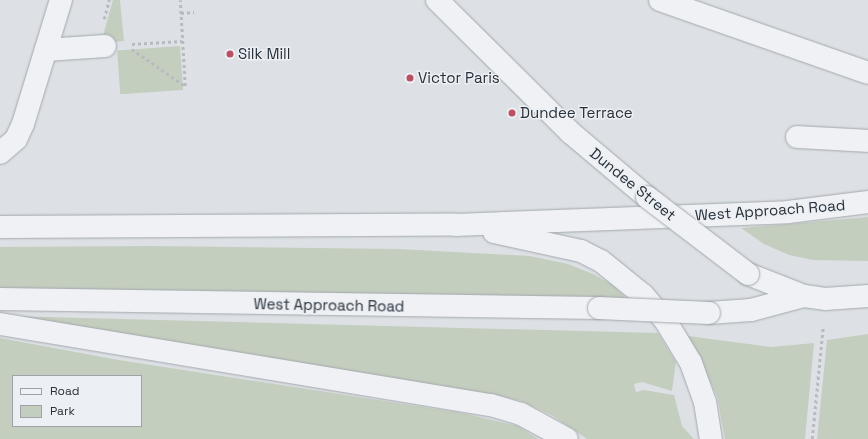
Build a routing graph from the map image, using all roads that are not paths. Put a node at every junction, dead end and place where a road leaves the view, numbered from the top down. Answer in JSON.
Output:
{"nodes":[{"id":1,"x":61,"y":0,"type":"edge"},
{"id":2,"x":437,"y":0,"type":"edge"},
{"id":3,"x":660,"y":0,"type":"edge"},
{"id":4,"x":106,"y":46,"type":"dead end"},
{"id":5,"x":46,"y":50,"type":"junction"},
{"id":6,"x":868,"y":73,"type":"edge"},
{"id":7,"x":797,"y":137,"type":"dead end"},
{"id":8,"x":868,"y":141,"type":"edge"},
{"id":9,"x":0,"y":153,"type":"edge"},
{"id":10,"x":868,"y":202,"type":"edge"},
{"id":11,"x":455,"y":225,"type":"junction"},
{"id":12,"x":0,"y":227,"type":"edge"},
{"id":13,"x":804,"y":296,"type":"junction"},
{"id":14,"x":868,"y":296,"type":"edge"},
{"id":15,"x":0,"y":299,"type":"edge"},
{"id":16,"x":0,"y":324,"type":"edge"},
{"id":17,"x":567,"y":439,"type":"edge"},
{"id":18,"x":711,"y":439,"type":"edge"}],
"edges":[{"from":1,"to":5,"type":"street"},
{"from":2,"to":13,"type":"street","name":"Dundee Street","bridge":true},
{"from":3,"to":6,"type":"street"},
{"from":4,"to":5,"type":"street"},
{"from":5,"to":9,"type":"street"},
{"from":7,"to":8,"type":"street"},
{"from":10,"to":11,"type":"street","name":"West Approach Road"},
{"from":11,"to":12,"type":"street","name":"West Approach Road"},
{"from":11,"to":18,"type":"street","name":"West Approach Road"},
{"from":13,"to":14,"type":"street","name":"Dundee Street"},
{"from":13,"to":15,"type":"street","name":"West Approach Road","bridge":true},
{"from":16,"to":17,"type":"street"}]}
